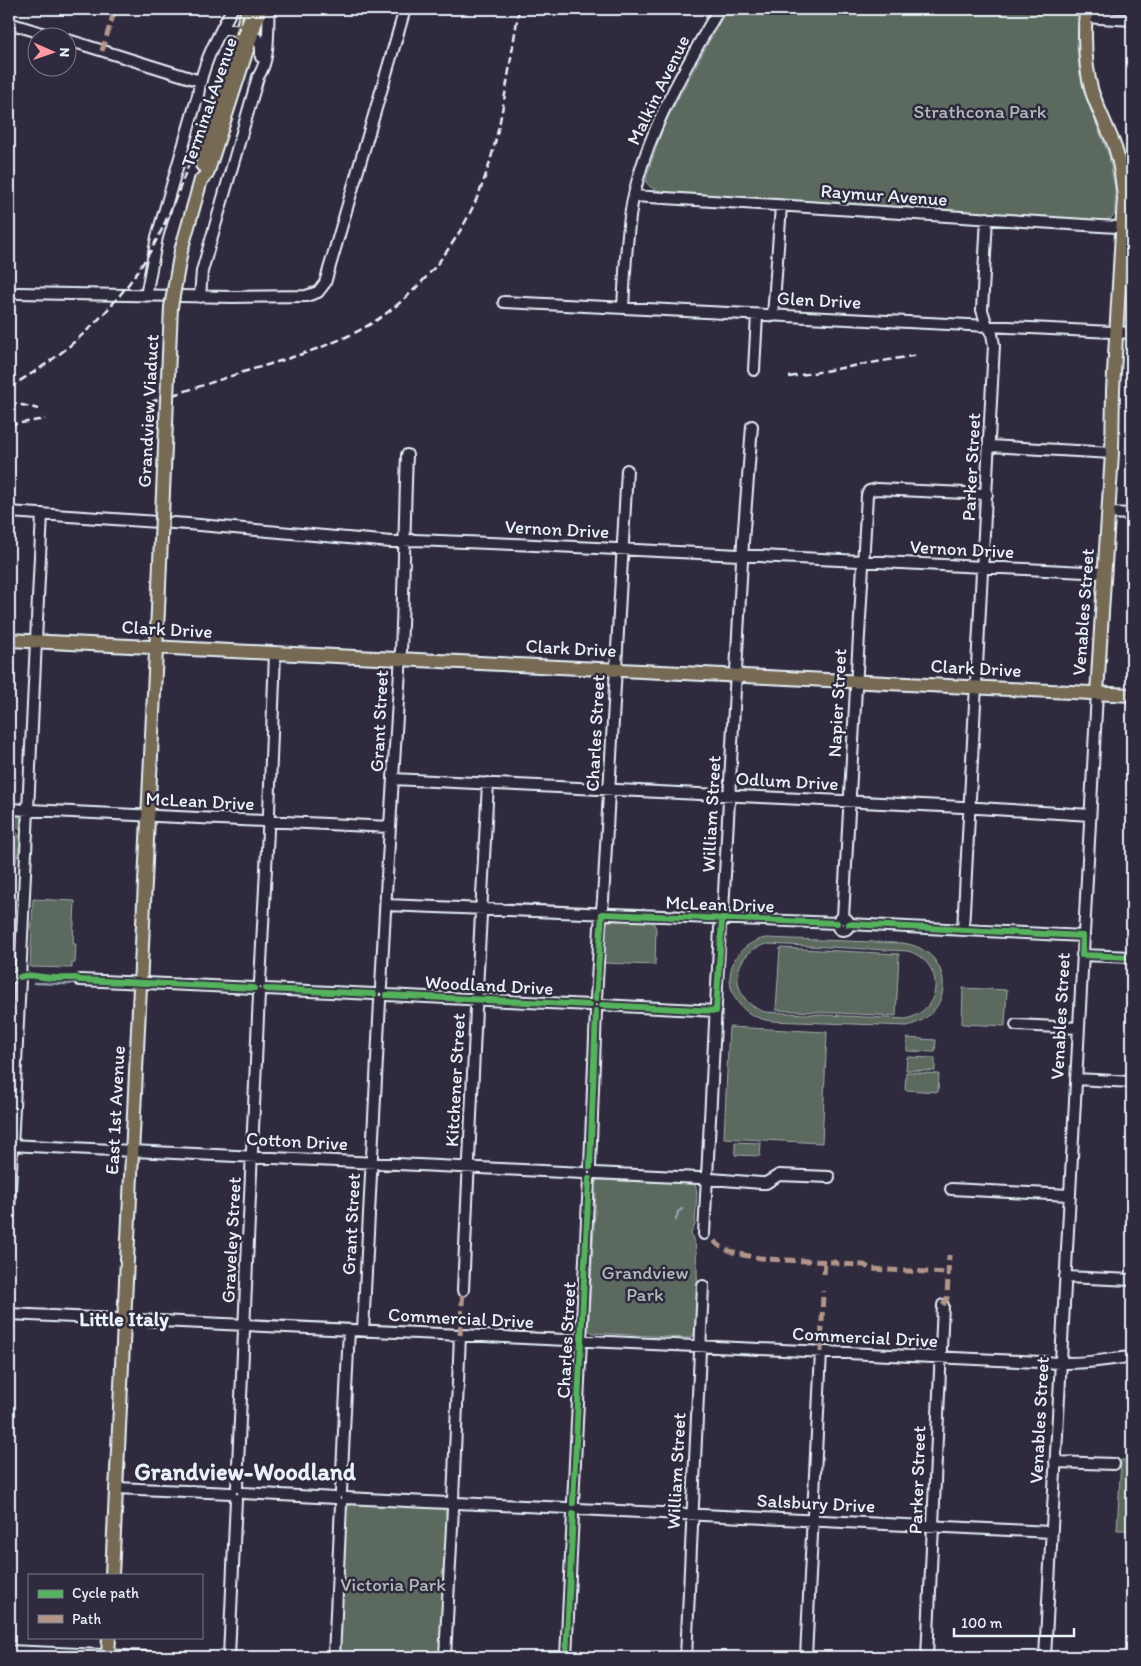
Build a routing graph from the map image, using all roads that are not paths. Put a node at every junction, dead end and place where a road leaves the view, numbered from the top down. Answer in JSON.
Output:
{"nodes":[{"id":1,"x":232,"y":9,"type":"edge"},
{"id":2,"x":248,"y":9,"type":"edge"},
{"id":3,"x":260,"y":9,"type":"edge"},
{"id":4,"x":269,"y":9,"type":"edge"},
{"id":5,"x":405,"y":9,"type":"edge"},
{"id":6,"x":719,"y":9,"type":"edge"},
{"id":7,"x":1086,"y":13,"type":"edge"},
{"id":8,"x":1132,"y":20,"type":"edge"},
{"id":9,"x":9,"y":23,"type":"edge"},
{"id":10,"x":222,"y":28,"type":"junction"},
{"id":11,"x":28,"y":29,"type":"edge"},
{"id":12,"x":246,"y":33,"type":"junction"},
{"id":13,"x":78,"y":43,"type":"edge"},
{"id":14,"x":258,"y":77,"type":"junction"},
{"id":15,"x":200,"y":81,"type":"junction"},
{"id":16,"x":201,"y":180,"type":"joint"},
{"id":17,"x":634,"y":196,"type":"junction"},
{"id":18,"x":781,"y":206,"type":"junction"},
{"id":19,"x":987,"y":218,"type":"junction"},
{"id":20,"x":1128,"y":227,"type":"edge"},
{"id":21,"x":18,"y":293,"type":"dead end"},
{"id":22,"x":146,"y":296,"type":"junction"},
{"id":23,"x":200,"y":297,"type":"junction"},
{"id":24,"x":504,"y":302,"type":"dead end"},
{"id":25,"x":624,"y":308,"type":"junction"},
{"id":26,"x":757,"y":315,"type":"junction"},
{"id":27,"x":773,"y":316,"type":"junction"},
{"id":28,"x":987,"y":326,"type":"junction"},
{"id":29,"x":1117,"y":332,"type":"junction"},
{"id":30,"x":1132,"y":333,"type":"edge"},
{"id":31,"x":754,"y":370,"type":"dead end"},
{"id":32,"x":752,"y":426,"type":"dead end"},
{"id":33,"x":990,"y":446,"type":"junction"},
{"id":34,"x":1112,"y":453,"type":"junction"},
{"id":35,"x":407,"y":455,"type":"dead end"},
{"id":36,"x":627,"y":470,"type":"dead end"},
{"id":37,"x":987,"y":494,"type":"junction"},
{"id":38,"x":9,"y":512,"type":"edge"},
{"id":39,"x":1108,"y":513,"type":"junction"},
{"id":40,"x":42,"y":514,"type":"junction"},
{"id":41,"x":1132,"y":514,"type":"edge"},
{"id":42,"x":404,"y":541,"type":"junction"},
{"id":43,"x":623,"y":549,"type":"junction"},
{"id":44,"x":743,"y":555,"type":"junction"},
{"id":45,"x":863,"y":561,"type":"junction"},
{"id":46,"x":984,"y":567,"type":"junction"},
{"id":47,"x":1105,"y":573,"type":"junction"},
{"id":48,"x":9,"y":640,"type":"edge"},
{"id":49,"x":36,"y":641,"type":"junction"},
{"id":50,"x":156,"y":646,"type":"junction"},
{"id":51,"x":275,"y":653,"type":"junction"},
{"id":52,"x":400,"y":659,"type":"junction"},
{"id":53,"x":616,"y":669,"type":"junction"},
{"id":54,"x":737,"y":675,"type":"junction"},
{"id":55,"x":856,"y":680,"type":"junction"},
{"id":56,"x":976,"y":687,"type":"junction"},
{"id":57,"x":1097,"y":693,"type":"junction"},
{"id":58,"x":1132,"y":694,"type":"edge"},
{"id":59,"x":393,"y":779,"type":"junction"},
{"id":60,"x":488,"y":783,"type":"junction"},
{"id":61,"x":609,"y":790,"type":"junction"},
{"id":62,"x":730,"y":796,"type":"junction"},
{"id":63,"x":849,"y":802,"type":"junction"},
{"id":64,"x":970,"y":808,"type":"junction"},
{"id":65,"x":9,"y":809,"type":"edge"},
{"id":66,"x":28,"y":809,"type":"junction"},
{"id":67,"x":1090,"y":815,"type":"junction"},
{"id":68,"x":148,"y":816,"type":"junction"},
{"id":69,"x":268,"y":822,"type":"junction"},
{"id":70,"x":390,"y":827,"type":"junction"},
{"id":71,"x":386,"y":905,"type":"junction"},
{"id":72,"x":482,"y":909,"type":"junction"},
{"id":73,"x":602,"y":914,"type":"junction"},
{"id":74,"x":722,"y":919,"type":"junction"},
{"id":75,"x":843,"y":922,"type":"junction"},
{"id":76,"x":963,"y":930,"type":"junction"},
{"id":77,"x":1083,"y":936,"type":"junction"},
{"id":78,"x":1082,"y":955,"type":"junction"},
{"id":79,"x":1132,"y":957,"type":"edge"},
{"id":80,"x":9,"y":977,"type":"edge"},
{"id":81,"x":20,"y":977,"type":"junction"},
{"id":82,"x":80,"y":980,"type":"dead end"},
{"id":83,"x":140,"y":983,"type":"junction"},
{"id":84,"x":260,"y":988,"type":"junction"},
{"id":85,"x":380,"y":994,"type":"junction"},
{"id":86,"x":476,"y":1000,"type":"junction"},
{"id":87,"x":596,"y":1005,"type":"junction"},
{"id":88,"x":716,"y":1011,"type":"junction"},
{"id":89,"x":1016,"y":1025,"type":"dead end"},
{"id":90,"x":1078,"y":1028,"type":"junction"},
{"id":91,"x":1076,"y":1079,"type":"junction"},
{"id":92,"x":1132,"y":1082,"type":"edge"},
{"id":93,"x":10,"y":1146,"type":"edge"},
{"id":94,"x":132,"y":1151,"type":"junction"},
{"id":95,"x":252,"y":1156,"type":"junction"},
{"id":96,"x":372,"y":1162,"type":"junction"},
{"id":97,"x":468,"y":1168,"type":"junction"},
{"id":98,"x":589,"y":1173,"type":"junction"},
{"id":99,"x":829,"y":1177,"type":"dead end"},
{"id":100,"x":708,"y":1179,"type":"junction"},
{"id":101,"x":951,"y":1189,"type":"dead end"},
{"id":102,"x":1070,"y":1195,"type":"junction"},
{"id":103,"x":9,"y":1212,"type":"edge"},
{"id":104,"x":704,"y":1234,"type":"dead end"},
{"id":105,"x":1065,"y":1277,"type":"junction"},
{"id":106,"x":1132,"y":1280,"type":"edge"},
{"id":107,"x":702,"y":1286,"type":"dead end"},
{"id":108,"x":462,"y":1290,"type":"dead end"},
{"id":109,"x":943,"y":1305,"type":"dead end"},
{"id":110,"x":9,"y":1314,"type":"edge"},
{"id":111,"x":124,"y":1319,"type":"junction"},
{"id":112,"x":244,"y":1325,"type":"junction"},
{"id":113,"x":349,"y":1330,"type":"junction"},
{"id":114,"x":364,"y":1330,"type":"junction"},
{"id":115,"x":460,"y":1335,"type":"junction"},
{"id":116,"x":581,"y":1341,"type":"junction"},
{"id":117,"x":700,"y":1346,"type":"junction"},
{"id":118,"x":1132,"y":1349,"type":"edge"},
{"id":119,"x":821,"y":1352,"type":"junction"},
{"id":120,"x":1120,"y":1357,"type":"junction"},
{"id":121,"x":1132,"y":1357,"type":"edge"},
{"id":122,"x":940,"y":1358,"type":"junction"},
{"id":123,"x":1061,"y":1363,"type":"junction"},
{"id":124,"x":1055,"y":1462,"type":"junction"},
{"id":125,"x":1114,"y":1464,"type":"dead end"},
{"id":126,"x":116,"y":1488,"type":"junction"},
{"id":127,"x":237,"y":1493,"type":"junction"},
{"id":128,"x":341,"y":1498,"type":"junction"},
{"id":129,"x":453,"y":1503,"type":"junction"},
{"id":130,"x":573,"y":1508,"type":"junction"},
{"id":131,"x":692,"y":1515,"type":"junction"},
{"id":132,"x":813,"y":1520,"type":"junction"},
{"id":133,"x":933,"y":1526,"type":"junction"},
{"id":134,"x":1052,"y":1532,"type":"junction"},
{"id":135,"x":112,"y":1574,"type":"edge"},
{"id":136,"x":109,"y":1638,"type":"edge"},
{"id":137,"x":9,"y":1652,"type":"edge"},
{"id":138,"x":108,"y":1656,"type":"edge"},
{"id":139,"x":149,"y":1657,"type":"edge"},
{"id":140,"x":229,"y":1657,"type":"edge"},
{"id":141,"x":334,"y":1657,"type":"edge"},
{"id":142,"x":445,"y":1657,"type":"edge"},
{"id":143,"x":566,"y":1657,"type":"edge"},
{"id":144,"x":686,"y":1657,"type":"edge"},
{"id":145,"x":806,"y":1657,"type":"edge"},
{"id":146,"x":927,"y":1657,"type":"edge"},
{"id":147,"x":1045,"y":1657,"type":"edge"}],
"edges":[{"from":1,"to":10,"type":"street","name":"Terminal Avenue"},
{"from":2,"to":12,"type":"main road","name":"Terminal Avenue"},
{"from":3,"to":12,"type":"main road","name":"Terminal Avenue"},
{"from":4,"to":14,"type":"street","name":"Terminal Avenue"},
{"from":5,"to":23,"type":"street"},
{"from":6,"to":17,"type":"street","name":"Malkin Avenue"},
{"from":7,"to":8,"type":"street"},
{"from":7,"to":20,"type":"main road","name":"Venables Street"},
{"from":9,"to":11,"type":"street"},
{"from":10,"to":12,"type":"street"},
{"from":10,"to":15,"type":"street","name":"Terminal Avenue"},
{"from":12,"to":14,"type":"street"},
{"from":12,"to":16,"type":"main road","name":"Terminal Avenue"},
{"from":13,"to":15,"type":"street"},
{"from":14,"to":23,"type":"street","name":"Terminal Avenue"},
{"from":15,"to":22,"type":"street","name":"Terminal Avenue"},
{"from":16,"to":50,"type":"main road","name":"Grandview Viaduct","bridge":true},
{"from":17,"to":18,"type":"street","name":"Raymur Avenue"},
{"from":17,"to":25,"type":"street","name":"Malkin Avenue"},
{"from":18,"to":19,"type":"street","name":"Raymur Avenue"},
{"from":18,"to":27,"type":"street"},
{"from":19,"to":20,"type":"street","name":"Raymur Avenue"},
{"from":19,"to":28,"type":"street","name":"Parker Street"},
{"from":20,"to":29,"type":"main road","name":"Venables Street"},
{"from":21,"to":22,"type":"street"},
{"from":22,"to":23,"type":"street"},
{"from":24,"to":25,"type":"street","name":"Glen Drive"},
{"from":25,"to":26,"type":"street","name":"Glen Drive"},
{"from":26,"to":27,"type":"street","name":"Glen Drive"},
{"from":26,"to":31,"type":"street"},
{"from":27,"to":28,"type":"street","name":"Glen Drive"},
{"from":28,"to":29,"type":"street","name":"Glen Drive"},
{"from":28,"to":33,"type":"street","name":"Parker Street"},
{"from":29,"to":30,"type":"street","name":"Glen Drive"},
{"from":29,"to":34,"type":"main road","name":"Venables Street"},
{"from":32,"to":44,"type":"street","name":"William Street"},
{"from":33,"to":34,"type":"street"},
{"from":33,"to":37,"type":"street","name":"Parker Street"},
{"from":34,"to":39,"type":"main road","name":"Venables Street"},
{"from":35,"to":42,"type":"street","name":"Grant Street"},
{"from":36,"to":43,"type":"street","name":"Charles Street"},
{"from":37,"to":45,"type":"street","name":"Napier Street"},
{"from":37,"to":46,"type":"street","name":"Parker Street"},
{"from":38,"to":40,"type":"street","name":"Vernon Drive"},
{"from":39,"to":41,"type":"street"},
{"from":39,"to":47,"type":"main road","name":"Venables Street"},
{"from":40,"to":42,"type":"street","name":"Vernon Drive"},
{"from":40,"to":49,"type":"street"},
{"from":42,"to":43,"type":"street","name":"Vernon Drive"},
{"from":42,"to":52,"type":"street","name":"Grant Street"},
{"from":43,"to":44,"type":"street","name":"Vernon Drive"},
{"from":43,"to":53,"type":"street","name":"Charles Street"},
{"from":44,"to":45,"type":"street","name":"Vernon Drive"},
{"from":44,"to":54,"type":"street","name":"William Street"},
{"from":45,"to":46,"type":"street","name":"Vernon Drive"},
{"from":45,"to":55,"type":"street","name":"Napier Street"},
{"from":46,"to":47,"type":"street","name":"Vernon Drive"},
{"from":46,"to":56,"type":"street","name":"Parker Street"},
{"from":47,"to":57,"type":"main road","name":"Venables Street"},
{"from":48,"to":49,"type":"main road","name":"Clark Drive"},
{"from":49,"to":50,"type":"main road","name":"Clark Drive"},
{"from":49,"to":66,"type":"street"},
{"from":50,"to":51,"type":"main road","name":"Clark Drive"},
{"from":50,"to":68,"type":"main road","name":"East 1st Avenue"},
{"from":51,"to":52,"type":"main road","name":"Clark Drive"},
{"from":51,"to":69,"type":"street","name":"Graveley Street"},
{"from":52,"to":53,"type":"main road","name":"Clark Drive"},
{"from":52,"to":59,"type":"street","name":"Grant Street"},
{"from":53,"to":54,"type":"main road","name":"Clark Drive"},
{"from":53,"to":61,"type":"street","name":"Charles Street"},
{"from":54,"to":55,"type":"main road","name":"Clark Drive"},
{"from":54,"to":62,"type":"street","name":"William Street"},
{"from":55,"to":56,"type":"main road","name":"Clark Drive"},
{"from":55,"to":63,"type":"street","name":"Napier Street"},
{"from":56,"to":57,"type":"main road","name":"Clark Drive"},
{"from":56,"to":64,"type":"street","name":"Parker Street"},
{"from":57,"to":58,"type":"main road","name":"Clark Drive"},
{"from":57,"to":67,"type":"street","name":"Venables Street"},
{"from":59,"to":60,"type":"street","name":"Odlum Drive"},
{"from":59,"to":70,"type":"street","name":"Grant Street"},
{"from":60,"to":61,"type":"street","name":"Odlum Drive"},
{"from":60,"to":72,"type":"street","name":"Kitchener Street"},
{"from":61,"to":62,"type":"street","name":"Odlum Drive"},
{"from":61,"to":73,"type":"street","name":"Charles Street"},
{"from":62,"to":63,"type":"street","name":"Odlum Drive"},
{"from":62,"to":74,"type":"street","name":"William Street"},
{"from":63,"to":64,"type":"street","name":"Odlum Drive"},
{"from":63,"to":75,"type":"street","name":"Napier Street"},
{"from":64,"to":67,"type":"street","name":"Odlum Drive"},
{"from":64,"to":76,"type":"street","name":"Parker Street"},
{"from":65,"to":66,"type":"street","name":"McLean Drive"},
{"from":66,"to":68,"type":"street","name":"McLean Drive"},
{"from":66,"to":81,"type":"street"},
{"from":67,"to":77,"type":"street","name":"Venables Street"},
{"from":68,"to":69,"type":"street","name":"McLean Drive"},
{"from":68,"to":83,"type":"main road","name":"East 1st Avenue"},
{"from":69,"to":70,"type":"street","name":"McLean Drive"},
{"from":69,"to":84,"type":"street","name":"Graveley Street"},
{"from":70,"to":71,"type":"street","name":"Grant Street"},
{"from":71,"to":72,"type":"street","name":"McLean Drive"},
{"from":71,"to":85,"type":"street","name":"Grant Street"},
{"from":72,"to":73,"type":"street","name":"McLean Drive"},
{"from":72,"to":86,"type":"street","name":"Kitchener Street"},
{"from":73,"to":74,"type":"street","name":"McLean Drive"},
{"from":73,"to":87,"type":"street","name":"Charles Street"},
{"from":74,"to":75,"type":"street","name":"McLean Drive"},
{"from":74,"to":88,"type":"street","name":"William Street"},
{"from":75,"to":76,"type":"street","name":"McLean Drive"},
{"from":76,"to":77,"type":"street","name":"McLean Drive"},
{"from":77,"to":78,"type":"street","name":"Venables Street"},
{"from":78,"to":79,"type":"street"},
{"from":78,"to":90,"type":"street","name":"Venables Street"},
{"from":80,"to":81,"type":"street"},
{"from":81,"to":93,"type":"street"},
{"from":82,"to":83,"type":"street","name":"Woodland Drive"},
{"from":83,"to":84,"type":"street","name":"Woodland Drive"},
{"from":83,"to":94,"type":"main road","name":"East 1st Avenue"},
{"from":84,"to":85,"type":"street","name":"Woodland Drive"},
{"from":84,"to":95,"type":"street","name":"Graveley Street"},
{"from":85,"to":86,"type":"street","name":"Woodland Drive"},
{"from":85,"to":96,"type":"street","name":"Grant Street"},
{"from":86,"to":87,"type":"street","name":"Woodland Drive"},
{"from":86,"to":97,"type":"street","name":"Kitchener Street"},
{"from":87,"to":88,"type":"street","name":"Woodland Drive"},
{"from":87,"to":98,"type":"street","name":"Charles Street"},
{"from":88,"to":100,"type":"street","name":"William Street"},
{"from":89,"to":90,"type":"street"},
{"from":90,"to":91,"type":"street","name":"Venables Street"},
{"from":91,"to":92,"type":"street"},
{"from":91,"to":102,"type":"street","name":"Venables Street"},
{"from":93,"to":94,"type":"street","name":"Cotton Drive"},
{"from":93,"to":103,"type":"street"},
{"from":94,"to":95,"type":"street","name":"Cotton Drive"},
{"from":94,"to":111,"type":"main road","name":"East 1st Avenue"},
{"from":95,"to":96,"type":"street","name":"Cotton Drive"},
{"from":95,"to":112,"type":"street","name":"Graveley Street"},
{"from":96,"to":97,"type":"street","name":"Cotton Drive"},
{"from":96,"to":114,"type":"street","name":"Grant Street"},
{"from":97,"to":98,"type":"street","name":"Cotton Drive"},
{"from":97,"to":108,"type":"street","name":"Kitchener Street"},
{"from":98,"to":100,"type":"street","name":"Cotton Drive"},
{"from":98,"to":116,"type":"street","name":"Charles Street"},
{"from":99,"to":100,"type":"street","name":"Cotton Drive"},
{"from":100,"to":104,"type":"street","name":"William Street"},
{"from":101,"to":102,"type":"street"},
{"from":102,"to":105,"type":"street","name":"Venables Street"},
{"from":105,"to":106,"type":"street"},
{"from":105,"to":123,"type":"street","name":"Venables Street"},
{"from":107,"to":117,"type":"street","name":"William Street"},
{"from":109,"to":122,"type":"street","name":"Parker Street"},
{"from":110,"to":111,"type":"street","name":"Commercial Drive"},
{"from":111,"to":112,"type":"street","name":"Commercial Drive"},
{"from":111,"to":126,"type":"main road","name":"East 1st Avenue"},
{"from":112,"to":113,"type":"street","name":"Commercial Drive"},
{"from":112,"to":127,"type":"street","name":"Graveley Street"},
{"from":113,"to":114,"type":"street","name":"Commercial Drive"},
{"from":113,"to":128,"type":"street"},
{"from":114,"to":115,"type":"street","name":"Commercial Drive"},
{"from":115,"to":116,"type":"street","name":"Commercial Drive"},
{"from":115,"to":129,"type":"street"},
{"from":116,"to":117,"type":"street","name":"Commercial Drive"},
{"from":116,"to":130,"type":"street","name":"Charles Street"},
{"from":117,"to":119,"type":"street","name":"Commercial Drive"},
{"from":117,"to":131,"type":"street","name":"William Street"},
{"from":118,"to":120,"type":"street"},
{"from":119,"to":122,"type":"street","name":"Commercial Drive"},
{"from":119,"to":132,"type":"street"},
{"from":120,"to":121,"type":"street"},
{"from":120,"to":123,"type":"street","name":"Commercial Drive"},
{"from":122,"to":123,"type":"street","name":"Commercial Drive"},
{"from":122,"to":133,"type":"street","name":"Parker Street"},
{"from":123,"to":124,"type":"street","name":"Venables Street"},
{"from":124,"to":125,"type":"street"},
{"from":124,"to":134,"type":"street","name":"Venables Street"},
{"from":126,"to":127,"type":"street","name":"Salsbury Drive"},
{"from":126,"to":135,"type":"main road","name":"East 1st Avenue"},
{"from":127,"to":128,"type":"street","name":"Salsbury Drive"},
{"from":127,"to":140,"type":"street","name":"Graveley Street"},
{"from":128,"to":129,"type":"street","name":"Salsbury Drive"},
{"from":128,"to":141,"type":"street"},
{"from":129,"to":130,"type":"street","name":"Salsbury Drive"},
{"from":129,"to":142,"type":"street"},
{"from":130,"to":131,"type":"street","name":"Salsbury Drive"},
{"from":130,"to":143,"type":"street","name":"Charles Street"},
{"from":131,"to":132,"type":"street","name":"Salsbury Drive"},
{"from":131,"to":144,"type":"street","name":"William Street"},
{"from":132,"to":133,"type":"street","name":"Salsbury Drive"},
{"from":132,"to":145,"type":"street"},
{"from":133,"to":134,"type":"street","name":"Salsbury Drive"},
{"from":133,"to":146,"type":"street","name":"Parker Street"},
{"from":134,"to":147,"type":"street","name":"Venables Street"},
{"from":136,"to":138,"type":"main road"},
{"from":137,"to":138,"type":"street"},
{"from":138,"to":139,"type":"street"}]}
